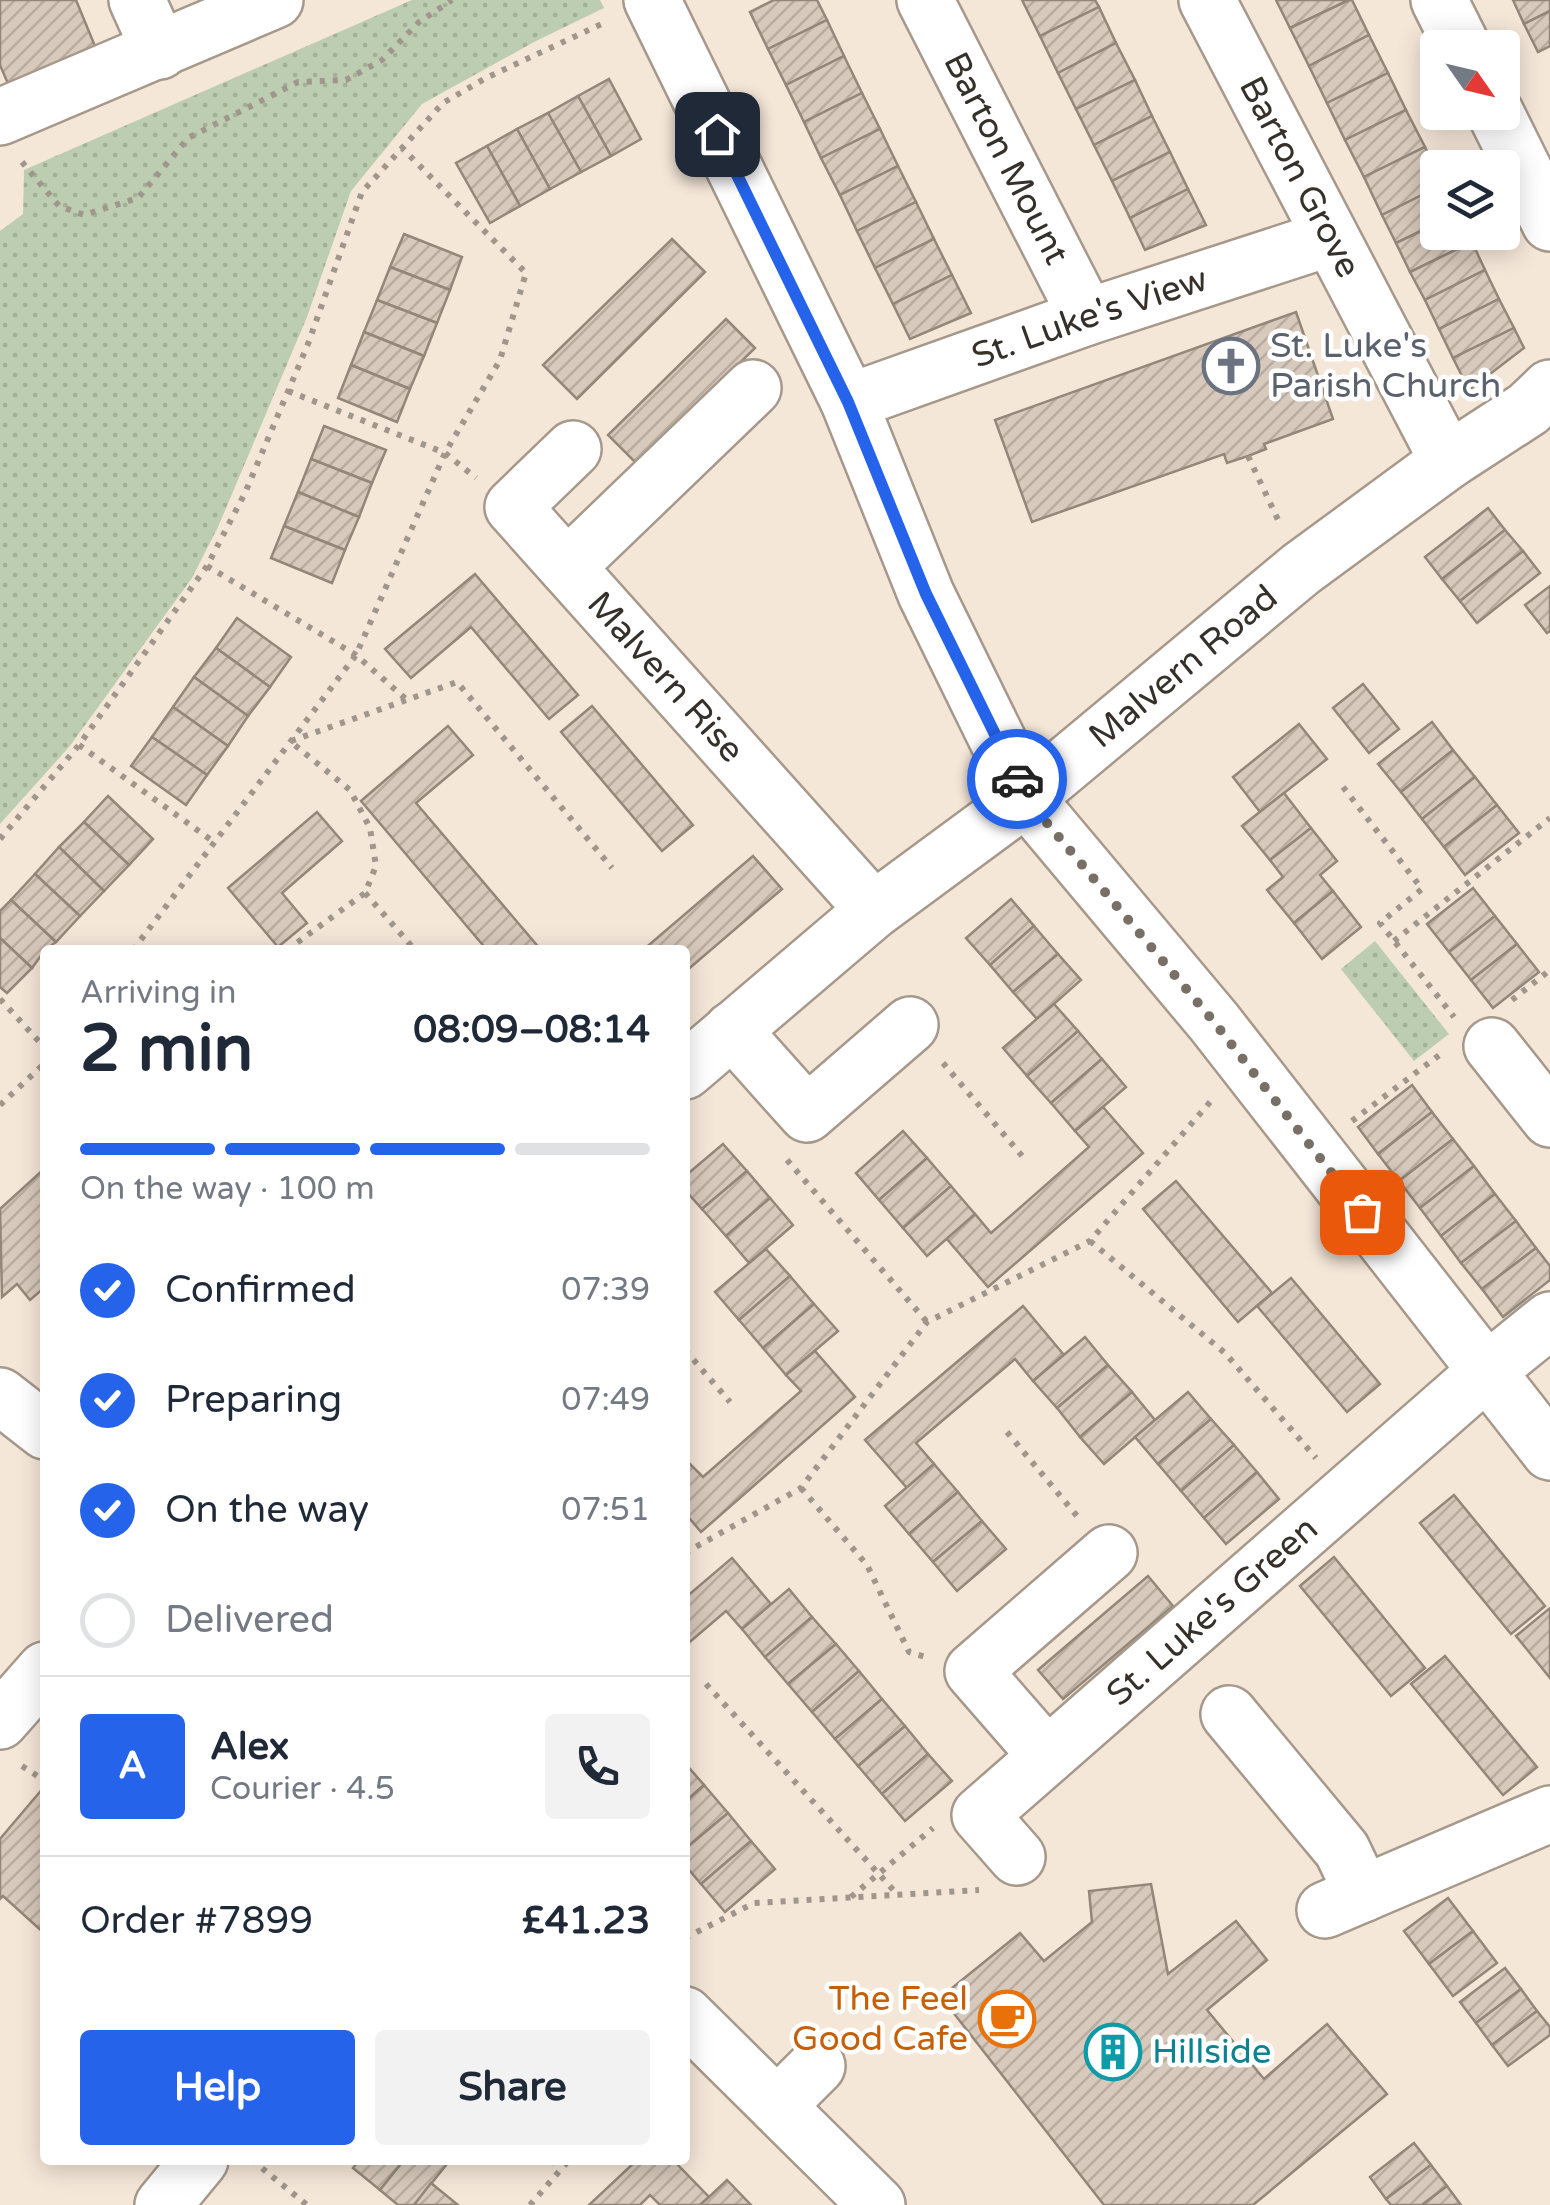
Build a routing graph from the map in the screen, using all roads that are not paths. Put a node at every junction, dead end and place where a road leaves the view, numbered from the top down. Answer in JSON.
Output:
{"nodes":[{"id":1,"x":137,"y":0,"type":"edge"},
{"id":2,"x":275,"y":0,"type":"edge"},
{"id":3,"x":652,"y":0,"type":"edge"},
{"id":4,"x":926,"y":0,"type":"edge"},
{"id":5,"x":1207,"y":0,"type":"edge"},
{"id":6,"x":1439,"y":0,"type":"edge"},
{"id":7,"x":1454,"y":30,"type":"edge"},
{"id":8,"x":160,"y":50,"type":"junction"},
{"id":9,"x":1504,"y":130,"type":"edge"},
{"id":10,"x":6,"y":138,"type":"edge"},
{"id":11,"x":1550,"y":222,"type":"edge"},
{"id":12,"x":1330,"y":238,"type":"junction"},
{"id":13,"x":1087,"y":318,"type":"junction"},
{"id":14,"x":753,"y":388,"type":"dead end"},
{"id":15,"x":848,"y":402,"type":"junction"},
{"id":16,"x":1543,"y":411,"type":"edge"},
{"id":17,"x":573,"y":449,"type":"dead end"},
{"id":18,"x":1448,"y":461,"type":"junction"},
{"id":19,"x":567,"y":567,"type":"junction"},
{"id":20,"x":1026,"y":798,"type":"junction"},
{"id":21,"x":874,"y":910,"type":"junction"},
{"id":22,"x":910,"y":1025,"type":"road end"},
{"id":23,"x":732,"y":1030,"type":"junction"},
{"id":24,"x":1480,"y":1040,"type":"road end"},
{"id":25,"x":690,"y":1066,"type":"edge"},
{"id":26,"x":1550,"y":1119,"type":"edge"},
{"id":27,"x":1550,"y":1320,"type":"edge"},
{"id":28,"x":1488,"y":1371,"type":"junction"},
{"id":29,"x":0,"y":1396,"type":"edge"},
{"id":30,"x":40,"y":1427,"type":"edge"},
{"id":31,"x":1550,"y":1452,"type":"edge"},
{"id":32,"x":1108,"y":1553,"type":"road end"},
{"id":33,"x":40,"y":1676,"type":"edge"},
{"id":34,"x":1229,"y":1714,"type":"dead end"},
{"id":35,"x":0,"y":1721,"type":"edge"},
{"id":36,"x":1047,"y":1756,"type":"junction"},
{"id":37,"x":1550,"y":1814,"type":"edge"},
{"id":38,"x":1003,"y":1873,"type":"road end"},
{"id":39,"x":690,"y":2020,"type":"edge"},
{"id":40,"x":817,"y":2066,"type":"dead end"},
{"id":41,"x":777,"y":2106,"type":"junction"},
{"id":42,"x":196,"y":2165,"type":"edge"},
{"id":43,"x":163,"y":2205,"type":"edge"},
{"id":44,"x":877,"y":2205,"type":"edge"}],
"edges":[{"from":1,"to":8,"type":"street"},
{"from":2,"to":8,"type":"street"},
{"from":3,"to":15,"type":"street"},
{"from":4,"to":13,"type":"street","name":"Barton Mount"},
{"from":5,"to":12,"type":"street","name":"Barton Grove"},
{"from":6,"to":7,"type":"street"},
{"from":8,"to":10,"type":"street"},
{"from":9,"to":11,"type":"street"},
{"from":12,"to":13,"type":"street","name":"St. Luke's View"},
{"from":12,"to":18,"type":"street","name":"Barton Grove"},
{"from":13,"to":15,"type":"street","name":"St. Luke's View"},
{"from":14,"to":19,"type":"street"},
{"from":15,"to":20,"type":"street"},
{"from":16,"to":18,"type":"street","name":"Malvern Road"},
{"from":17,"to":19,"type":"street","name":"Malvern Rise"},
{"from":18,"to":20,"type":"street","name":"Malvern Road"},
{"from":19,"to":21,"type":"street","name":"Malvern Rise"},
{"from":20,"to":21,"type":"street","name":"Malvern Road"},
{"from":20,"to":28,"type":"street"},
{"from":21,"to":23,"type":"street","name":"Malvern Road"},
{"from":22,"to":23,"type":"street"},
{"from":23,"to":25,"type":"street","name":"Malvern Road"},
{"from":24,"to":26,"type":"street"},
{"from":27,"to":28,"type":"street","name":"St. Luke's Green"},
{"from":28,"to":31,"type":"street"},
{"from":28,"to":36,"type":"street","name":"St. Luke's Green"},
{"from":29,"to":30,"type":"street"},
{"from":32,"to":36,"type":"street"},
{"from":33,"to":35,"type":"street"},
{"from":34,"to":37,"type":"street"},
{"from":36,"to":38,"type":"street","name":"St. Luke's Green"},
{"from":39,"to":41,"type":"street"},
{"from":40,"to":41,"type":"street"},
{"from":41,"to":44,"type":"street"},
{"from":42,"to":43,"type":"street"}]}
